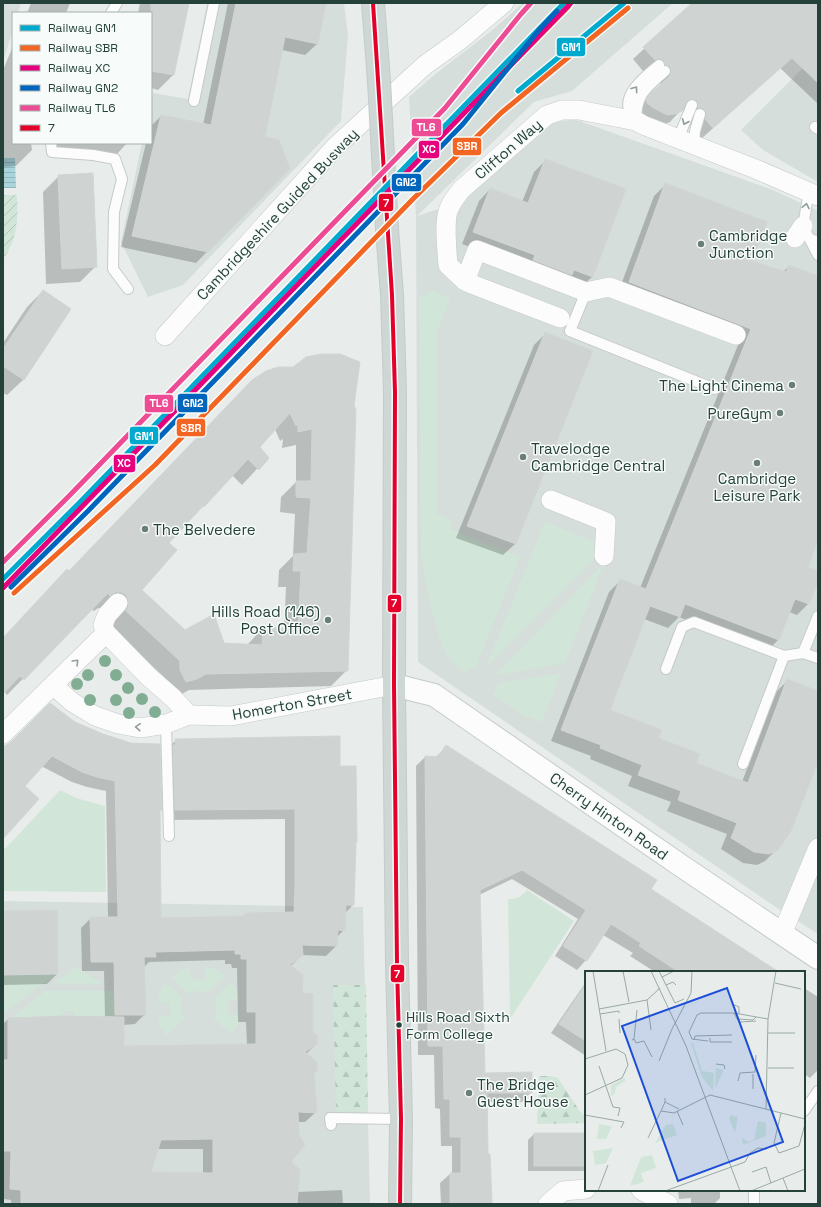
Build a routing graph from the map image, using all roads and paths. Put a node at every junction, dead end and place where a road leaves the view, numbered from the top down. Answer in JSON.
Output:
{"nodes":[{"id":1,"x":117,"y":3,"type":"edge"},
{"id":2,"x":214,"y":3,"type":"edge"},
{"id":3,"x":373,"y":3,"type":"edge"},
{"id":4,"x":504,"y":3,"type":"edge"},
{"id":5,"x":112,"y":12,"type":"edge"},
{"id":6,"x":662,"y":68,"type":"dead end"},
{"id":7,"x":194,"y":101,"type":"dead end"},
{"id":8,"x":692,"y":105,"type":"dead end"},
{"id":9,"x":700,"y":114,"type":"dead end"},
{"id":10,"x":636,"y":121,"type":"junction"},
{"id":11,"x":686,"y":142,"type":"junction"},
{"id":12,"x":51,"y":144,"type":"edge"},
{"id":13,"x":813,"y":194,"type":"edge"},
{"id":14,"x":806,"y":236,"type":"edge"},
{"id":15,"x":818,"y":255,"type":"edge"},
{"id":16,"x":465,"y":281,"type":"junction"},
{"id":17,"x":128,"y":289,"type":"dead end"},
{"id":18,"x":586,"y":292,"type":"junction"},
{"id":19,"x":560,"y":318,"type":"dead end"},
{"id":20,"x":736,"y":335,"type":"dead end"},
{"id":21,"x":165,"y":336,"type":"dead end"},
{"id":22,"x":715,"y":389,"type":"dead end"},
{"id":23,"x":551,"y":500,"type":"dead end"},
{"id":24,"x":604,"y":556,"type":"dead end"},
{"id":25,"x":118,"y":604,"type":"dead end"},
{"id":26,"x":818,"y":616,"type":"edge"},
{"id":27,"x":106,"y":633,"type":"junction"},
{"id":28,"x":803,"y":653,"type":"junction"},
{"id":29,"x":784,"y":656,"type":"junction"},
{"id":30,"x":818,"y":658,"type":"edge"},
{"id":31,"x":666,"y":669,"type":"dead end"},
{"id":32,"x":53,"y":685,"type":"junction"},
{"id":33,"x":394,"y":686,"type":"junction"},
{"id":34,"x":189,"y":715,"type":"junction"},
{"id":35,"x":166,"y":724,"type":"junction"},
{"id":36,"x":3,"y":734,"type":"edge"},
{"id":37,"x":743,"y":764,"type":"dead end"},
{"id":38,"x":169,"y":836,"type":"dead end"},
{"id":39,"x":818,"y":848,"type":"edge"},
{"id":40,"x":782,"y":934,"type":"junction"},
{"id":41,"x":818,"y":958,"type":"edge"},
{"id":42,"x":818,"y":1091,"type":"edge"},
{"id":43,"x":805,"y":1110,"type":"edge"},
{"id":44,"x":401,"y":1119,"type":"junction"},
{"id":45,"x":331,"y":1125,"type":"dead end"},
{"id":46,"x":585,"y":1189,"type":"edge"},
{"id":47,"x":643,"y":1191,"type":"edge"},
{"id":48,"x":754,"y":1191,"type":"edge"},
{"id":49,"x":400,"y":1204,"type":"edge"},
{"id":50,"x":548,"y":1204,"type":"edge"},
{"id":51,"x":668,"y":1204,"type":"edge"},
{"id":52,"x":754,"y":1204,"type":"edge"}],
"edges":[{"from":1,"to":5,"type":"lane"},
{"from":2,"to":7,"type":"lane"},
{"from":3,"to":33,"type":"main road","bridge":true},
{"from":4,"to":21,"type":"street","name":"Cambridgeshire Guided Busway"},
{"from":10,"to":6,"type":"lane","one_way":true},
{"from":8,"to":11,"type":"lane","one_way":true},
{"from":9,"to":11,"type":"lane"},
{"from":10,"to":11,"type":"street","name":"Clifton Way"},
{"from":10,"to":16,"type":"street","name":"Clifton Way"},
{"from":11,"to":13,"type":"street","name":"Clifton Way"},
{"from":12,"to":17,"type":"lane"},
{"from":14,"to":13,"type":"lane","one_way":true},
{"from":14,"to":15,"type":"lane"},
{"from":16,"to":18,"type":"street"},
{"from":16,"to":19,"type":"street","name":"Clifton Way"},
{"from":18,"to":20,"type":"street"},
{"from":18,"to":22,"type":"lane"},
{"from":23,"to":24,"type":"street"},
{"from":25,"to":27,"type":"street"},
{"from":26,"to":28,"type":"lane"},
{"from":32,"to":27,"type":"street","one_way":true},
{"from":27,"to":34,"type":"street"},
{"from":28,"to":29,"type":"lane"},
{"from":28,"to":30,"type":"lane"},
{"from":29,"to":31,"type":"lane"},
{"from":29,"to":37,"type":"lane"},
{"from":35,"to":32,"type":"street","name":"Homerton Street","one_way":true},
{"from":32,"to":36,"type":"street"},
{"from":33,"to":34,"type":"street","name":"Homerton Street"},
{"from":33,"to":40,"type":"street","name":"Cherry Hinton Road"},
{"from":33,"to":44,"type":"main road"},
{"from":34,"to":35,"type":"street","name":"Homerton Street"},
{"from":35,"to":38,"type":"lane"},
{"from":39,"to":40,"type":"street"},
{"from":40,"to":41,"type":"street","name":"Cherry Hinton Road"},
{"from":42,"to":43,"type":"lane"},
{"from":44,"to":45,"type":"lane"},
{"from":44,"to":49,"type":"main road"},
{"from":46,"to":50,"type":"street"},
{"from":47,"to":51,"type":"street"},
{"from":48,"to":52,"type":"lane"}]}
